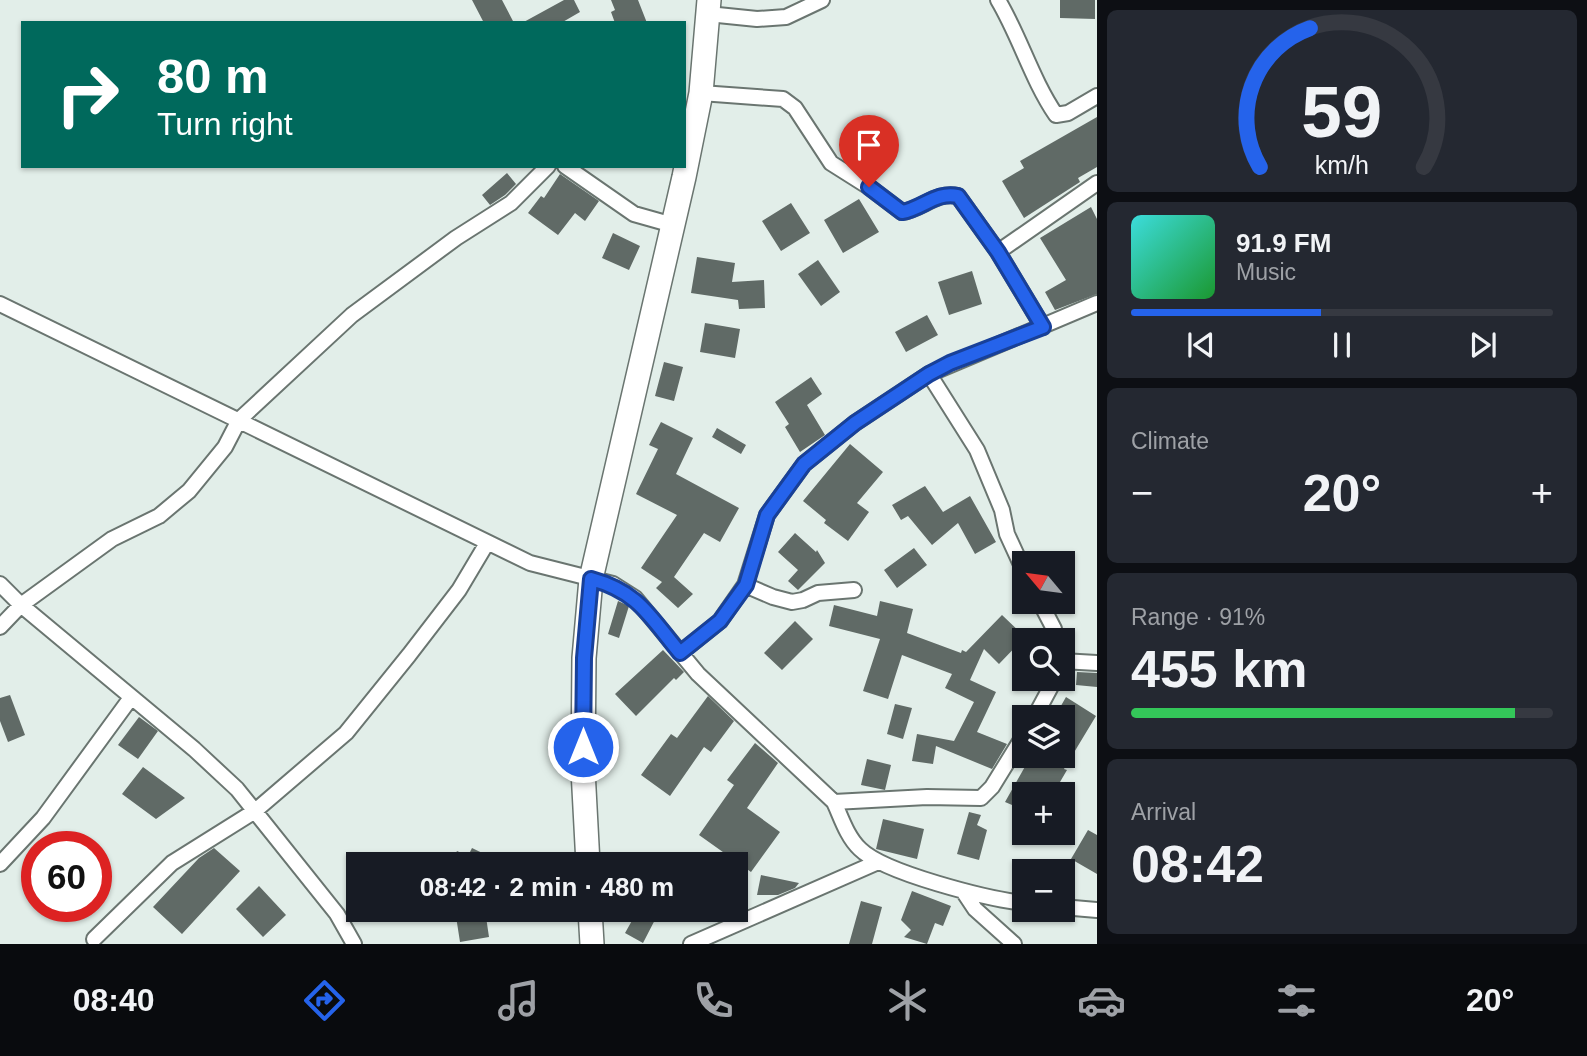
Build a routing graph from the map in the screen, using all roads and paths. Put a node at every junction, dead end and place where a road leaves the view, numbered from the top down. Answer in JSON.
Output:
{"nodes":[{"id":1,"x":822,"y":0,"type":"edge"},
{"id":2,"x":999,"y":0,"type":"edge"},
{"id":3,"x":708,"y":7,"type":"edge"},
{"id":4,"x":701,"y":93,"type":"junction"},
{"id":5,"x":1097,"y":96,"type":"edge"},
{"id":6,"x":686,"y":164,"type":"edge"},
{"id":7,"x":546,"y":168,"type":"edge"},
{"id":8,"x":568,"y":168,"type":"edge"},
{"id":9,"x":685,"y":168,"type":"edge"},
{"id":10,"x":1097,"y":183,"type":"edge"},
{"id":11,"x":673,"y":225,"type":"junction"},
{"id":12,"x":998,"y":252,"type":"junction"},
{"id":13,"x":1097,"y":303,"type":"edge"},
{"id":14,"x":0,"y":304,"type":"edge"},
{"id":15,"x":1043,"y":327,"type":"junction"},
{"id":16,"x":929,"y":374,"type":"junction"},
{"id":17,"x":239,"y":420,"type":"junction"},
{"id":18,"x":487,"y":543,"type":"junction"},
{"id":19,"x":1015,"y":551,"type":"edge"},
{"id":20,"x":591,"y":579,"type":"junction"},
{"id":21,"x":0,"y":584,"type":"edge"},
{"id":22,"x":746,"y":585,"type":"junction"},
{"id":23,"x":854,"y":590,"type":"dead end"},
{"id":24,"x":21,"y":605,"type":"junction"},
{"id":25,"x":0,"y":626,"type":"edge"},
{"id":26,"x":680,"y":653,"type":"junction"},
{"id":27,"x":1075,"y":662,"type":"edge"},
{"id":28,"x":1097,"y":663,"type":"edge"},
{"id":29,"x":130,"y":699,"type":"junction"},
{"id":30,"x":1012,"y":754,"type":"edge"},
{"id":31,"x":834,"y":802,"type":"junction"},
{"id":32,"x":254,"y":811,"type":"junction"},
{"id":33,"x":587,"y":852,"type":"edge"},
{"id":34,"x":878,"y":862,"type":"junction"},
{"id":35,"x":0,"y":864,"type":"edge"},
{"id":36,"x":962,"y":891,"type":"junction"},
{"id":37,"x":1012,"y":901,"type":"edge"},
{"id":38,"x":1075,"y":908,"type":"edge"},
{"id":39,"x":1097,"y":910,"type":"edge"},
{"id":40,"x":591,"y":922,"type":"edge"},
{"id":41,"x":94,"y":939,"type":"dead end"},
{"id":42,"x":354,"y":944,"type":"edge"},
{"id":43,"x":592,"y":944,"type":"edge"},
{"id":44,"x":691,"y":944,"type":"edge"},
{"id":45,"x":1014,"y":944,"type":"edge"}],
"edges":[{"from":1,"to":3,"type":"street"},
{"from":2,"to":5,"type":"street"},
{"from":3,"to":4,"type":"main road"},
{"from":4,"to":6,"type":"main road"},
{"from":4,"to":12,"type":"street"},
{"from":7,"to":17,"type":"street"},
{"from":8,"to":11,"type":"street"},
{"from":9,"to":11,"type":"main road"},
{"from":10,"to":12,"type":"street"},
{"from":11,"to":20,"type":"main road"},
{"from":12,"to":15,"type":"street"},
{"from":13,"to":15,"type":"street"},
{"from":14,"to":17,"type":"street"},
{"from":15,"to":16,"type":"street"},
{"from":16,"to":19,"type":"street"},
{"from":16,"to":22,"type":"street"},
{"from":17,"to":18,"type":"street"},
{"from":17,"to":24,"type":"street"},
{"from":18,"to":20,"type":"street"},
{"from":18,"to":32,"type":"street"},
{"from":20,"to":26,"type":"street"},
{"from":20,"to":33,"type":"main road"},
{"from":21,"to":24,"type":"street"},
{"from":22,"to":23,"type":"street"},
{"from":22,"to":26,"type":"street"},
{"from":24,"to":25,"type":"street"},
{"from":24,"to":29,"type":"street"},
{"from":26,"to":31,"type":"street"},
{"from":27,"to":28,"type":"street"},
{"from":29,"to":32,"type":"street"},
{"from":29,"to":35,"type":"street"},
{"from":30,"to":31,"type":"street"},
{"from":31,"to":34,"type":"street"},
{"from":32,"to":41,"type":"street"},
{"from":32,"to":42,"type":"street"},
{"from":34,"to":36,"type":"street"},
{"from":34,"to":44,"type":"street"},
{"from":36,"to":37,"type":"street"},
{"from":36,"to":45,"type":"street"},
{"from":38,"to":39,"type":"street"},
{"from":40,"to":43,"type":"main road"}]}
